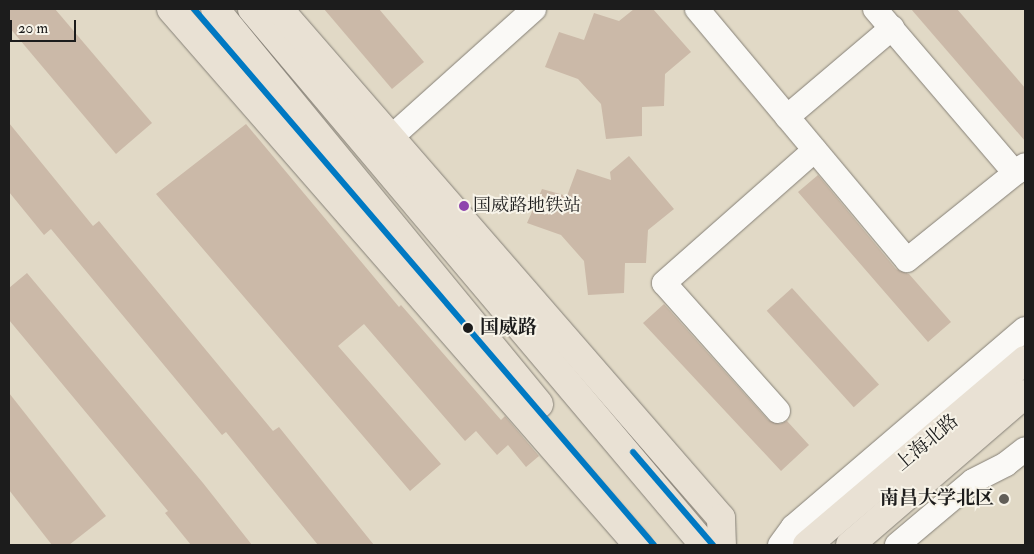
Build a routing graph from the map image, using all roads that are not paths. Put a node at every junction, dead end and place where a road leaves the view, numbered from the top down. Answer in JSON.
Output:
{"nodes":[{"id":1,"x":171,"y":9,"type":"edge"},
{"id":2,"x":215,"y":9,"type":"edge"},
{"id":3,"x":252,"y":9,"type":"edge"},
{"id":4,"x":279,"y":9,"type":"edge"},
{"id":5,"x":534,"y":9,"type":"edge"},
{"id":6,"x":697,"y":9,"type":"edge"},
{"id":7,"x":875,"y":9,"type":"edge"},
{"id":8,"x":892,"y":28,"type":"junction"},
{"id":9,"x":787,"y":117,"type":"junction"},
{"id":10,"x":382,"y":145,"type":"junction"},
{"id":11,"x":815,"y":150,"type":"junction"},
{"id":12,"x":1020,"y":169,"type":"edge"},
{"id":13,"x":1025,"y":329,"type":"edge"},
{"id":14,"x":1025,"y":360,"type":"edge"},
{"id":15,"x":1025,"y":394,"type":"edge"},
{"id":16,"x":778,"y":411,"type":"dead end"},
{"id":17,"x":1025,"y":449,"type":"edge"},
{"id":18,"x":638,"y":545,"type":"edge"},
{"id":19,"x":655,"y":545,"type":"edge"},
{"id":20,"x":704,"y":545,"type":"edge"},
{"id":21,"x":722,"y":545,"type":"edge"},
{"id":22,"x":780,"y":545,"type":"edge"},
{"id":23,"x":807,"y":545,"type":"edge"},
{"id":24,"x":850,"y":545,"type":"edge"},
{"id":25,"x":897,"y":545,"type":"edge"}],
"edges":[{"from":1,"to":18,"type":"main road"},
{"from":2,"to":19,"type":"main road"},
{"from":3,"to":10,"type":"main road"},
{"from":4,"to":10,"type":"main road"},
{"from":5,"to":10,"type":"street"},
{"from":6,"to":9,"type":"street"},
{"from":7,"to":8,"type":"street"},
{"from":8,"to":9,"type":"street"},
{"from":8,"to":12,"type":"street"},
{"from":9,"to":11,"type":"street"},
{"from":10,"to":20,"type":"main road"},
{"from":10,"to":21,"type":"main road"},
{"from":11,"to":12,"type":"street"},
{"from":11,"to":16,"type":"street"},
{"from":13,"to":22,"type":"street"},
{"from":14,"to":23,"type":"main road","name":"上海北路"},
{"from":15,"to":24,"type":"main road","name":"上海北路"},
{"from":17,"to":25,"type":"street"}]}
